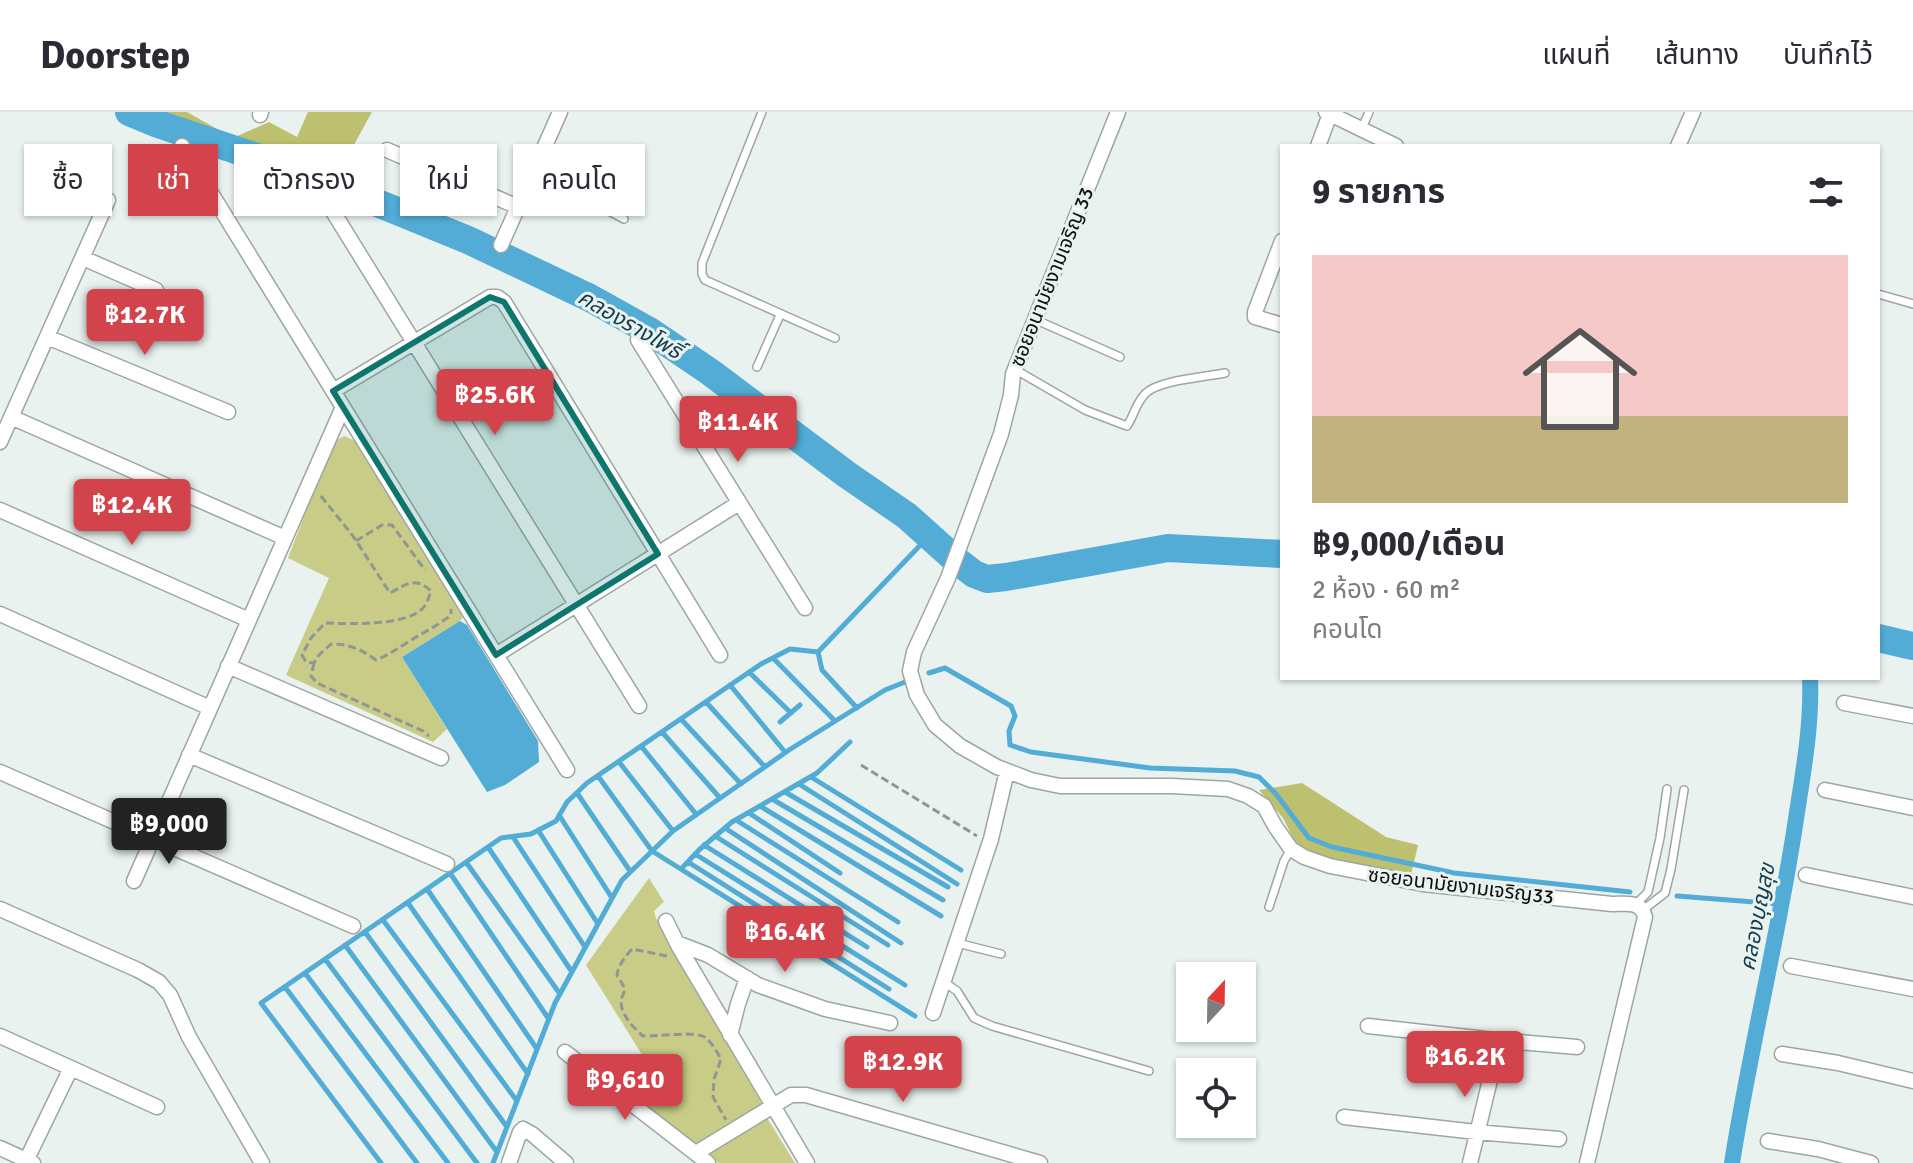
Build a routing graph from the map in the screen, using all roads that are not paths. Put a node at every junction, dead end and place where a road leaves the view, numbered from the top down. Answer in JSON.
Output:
{"nodes":[{"id":1,"x":560,"y":112,"type":"edge"},
{"id":2,"x":762,"y":112,"type":"edge"},
{"id":3,"x":1118,"y":112,"type":"edge"},
{"id":4,"x":1369,"y":112,"type":"edge"},
{"id":5,"x":1693,"y":112,"type":"edge"},
{"id":6,"x":1328,"y":113,"type":"edge"},
{"id":7,"x":1362,"y":128,"type":"junction"},
{"id":8,"x":547,"y":144,"type":"edge"},
{"id":9,"x":1319,"y":144,"type":"edge"},
{"id":10,"x":1392,"y":144,"type":"edge"},
{"id":11,"x":1679,"y":144,"type":"edge"},
{"id":12,"x":387,"y":150,"type":"dead end"},
{"id":13,"x":400,"y":156,"type":"edge"},
{"id":14,"x":218,"y":204,"type":"edge"},
{"id":15,"x":101,"y":216,"type":"edge"},
{"id":16,"x":336,"y":216,"type":"edge"},
{"id":17,"x":514,"y":216,"type":"edge"},
{"id":18,"x":618,"y":216,"type":"edge"},
{"id":19,"x":624,"y":219,"type":"dead end"},
{"id":20,"x":501,"y":245,"type":"dead end"},
{"id":21,"x":1280,"y":246,"type":"edge"},
{"id":22,"x":83,"y":258,"type":"junction"},
{"id":23,"x":156,"y":290,"type":"dead end"},
{"id":24,"x":1880,"y":295,"type":"edge"},
{"id":25,"x":1913,"y":304,"type":"edge"},
{"id":26,"x":780,"y":315,"type":"junction"},
{"id":27,"x":1034,"y":319,"type":"junction"},
{"id":28,"x":1280,"y":324,"type":"edge"},
{"id":29,"x":47,"y":337,"type":"junction"},
{"id":30,"x":835,"y":338,"type":"dead end"},
{"id":31,"x":638,"y":340,"type":"dead end"},
{"id":32,"x":414,"y":343,"type":"junction"},
{"id":33,"x":1120,"y":357,"type":"dead end"},
{"id":34,"x":757,"y":367,"type":"dead end"},
{"id":35,"x":1014,"y":369,"type":"junction"},
{"id":36,"x":1225,"y":373,"type":"dead end"},
{"id":37,"x":333,"y":391,"type":"junction"},
{"id":38,"x":343,"y":407,"type":"junction"},
{"id":39,"x":228,"y":412,"type":"dead end"},
{"id":40,"x":11,"y":417,"type":"junction"},
{"id":41,"x":0,"y":442,"type":"edge"},
{"id":42,"x":739,"y":503,"type":"junction"},
{"id":43,"x":0,"y":510,"type":"edge"},
{"id":44,"x":285,"y":538,"type":"junction"},
{"id":45,"x":658,"y":554,"type":"junction"},
{"id":46,"x":576,"y":605,"type":"junction"},
{"id":47,"x":805,"y":608,"type":"dead end"},
{"id":48,"x":0,"y":614,"type":"edge"},
{"id":49,"x":249,"y":620,"type":"junction"},
{"id":50,"x":496,"y":655,"type":"junction"},
{"id":51,"x":720,"y":655,"type":"dead end"},
{"id":52,"x":228,"y":666,"type":"junction"},
{"id":53,"x":1844,"y":703,"type":"dead end"},
{"id":54,"x":639,"y":706,"type":"dead end"},
{"id":55,"x":210,"y":708,"type":"junction"},
{"id":56,"x":1913,"y":716,"type":"edge"},
{"id":57,"x":189,"y":755,"type":"junction"},
{"id":58,"x":441,"y":758,"type":"dead end"},
{"id":59,"x":567,"y":770,"type":"dead end"},
{"id":60,"x":1007,"y":771,"type":"junction"},
{"id":61,"x":0,"y":772,"type":"edge"},
{"id":62,"x":1667,"y":789,"type":"dead end"},
{"id":63,"x":1684,"y":790,"type":"dead end"},
{"id":64,"x":1825,"y":790,"type":"dead end"},
{"id":65,"x":1913,"y":808,"type":"edge"},
{"id":66,"x":152,"y":838,"type":"junction"},
{"id":67,"x":1291,"y":849,"type":"junction"},
{"id":68,"x":447,"y":864,"type":"dead end"},
{"id":69,"x":1806,"y":875,"type":"dead end"},
{"id":70,"x":134,"y":881,"type":"dead end"},
{"id":71,"x":1913,"y":897,"type":"edge"},
{"id":72,"x":1269,"y":907,"type":"dead end"},
{"id":73,"x":1640,"y":907,"type":"junction"},
{"id":74,"x":0,"y":909,"type":"edge"},
{"id":75,"x":666,"y":921,"type":"dead end"},
{"id":76,"x":353,"y":926,"type":"dead end"},
{"id":77,"x":956,"y":943,"type":"junction"},
{"id":78,"x":680,"y":948,"type":"junction"},
{"id":79,"x":1001,"y":954,"type":"dead end"},
{"id":80,"x":1791,"y":966,"type":"dead end"},
{"id":81,"x":747,"y":978,"type":"junction"},
{"id":82,"x":944,"y":982,"type":"junction"},
{"id":83,"x":1913,"y":989,"type":"edge"},
{"id":84,"x":933,"y":1013,"type":"dead end"},
{"id":85,"x":890,"y":1023,"type":"dead end"},
{"id":86,"x":1368,"y":1026,"type":"dead end"},
{"id":87,"x":730,"y":1035,"type":"junction"},
{"id":88,"x":0,"y":1036,"type":"edge"},
{"id":89,"x":1495,"y":1040,"type":"junction"},
{"id":90,"x":1577,"y":1047,"type":"dead end"},
{"id":91,"x":565,"y":1052,"type":"dead end"},
{"id":92,"x":1782,"y":1054,"type":"dead end"},
{"id":93,"x":71,"y":1068,"type":"junction"},
{"id":94,"x":1149,"y":1071,"type":"dead end"},
{"id":95,"x":1913,"y":1081,"type":"edge"},
{"id":96,"x":157,"y":1107,"type":"dead end"},
{"id":97,"x":772,"y":1107,"type":"junction"},
{"id":98,"x":1344,"y":1117,"type":"dead end"},
{"id":99,"x":1476,"y":1132,"type":"junction"},
{"id":100,"x":1559,"y":1139,"type":"dead end"},
{"id":101,"x":1768,"y":1141,"type":"dead end"},
{"id":102,"x":0,"y":1148,"type":"edge"},
{"id":103,"x":696,"y":1153,"type":"junction"},
{"id":104,"x":28,"y":1162,"type":"edge"},
{"id":105,"x":262,"y":1163,"type":"edge"},
{"id":106,"x":509,"y":1163,"type":"edge"},
{"id":107,"x":566,"y":1163,"type":"edge"},
{"id":108,"x":708,"y":1163,"type":"edge"},
{"id":109,"x":807,"y":1163,"type":"edge"},
{"id":110,"x":1040,"y":1163,"type":"edge"},
{"id":111,"x":1470,"y":1163,"type":"edge"},
{"id":112,"x":1587,"y":1163,"type":"edge"},
{"id":113,"x":1871,"y":1163,"type":"edge"}],
"edges":[{"from":1,"to":8,"type":"street"},
{"from":2,"to":26,"type":"lane"},
{"from":3,"to":27,"type":"street","name":"ซอยอนามัยงามเจริญ 33"},
{"from":4,"to":7,"type":"lane"},
{"from":5,"to":11,"type":"street"},
{"from":6,"to":7,"type":"street"},
{"from":6,"to":9,"type":"street"},
{"from":7,"to":10,"type":"street"},
{"from":12,"to":13,"type":"street"},
{"from":14,"to":37,"type":"street"},
{"from":15,"to":22,"type":"street"},
{"from":16,"to":32,"type":"street"},
{"from":17,"to":20,"type":"street"},
{"from":18,"to":19,"type":"lane"},
{"from":21,"to":28,"type":"street"},
{"from":22,"to":23,"type":"street"},
{"from":22,"to":29,"type":"street"},
{"from":24,"to":25,"type":"lane"},
{"from":26,"to":30,"type":"lane"},
{"from":26,"to":34,"type":"lane"},
{"from":27,"to":33,"type":"lane"},
{"from":27,"to":35,"type":"street","name":"ซอยอนามัยงามเจริญ 33"},
{"from":29,"to":39,"type":"street"},
{"from":29,"to":40,"type":"street"},
{"from":31,"to":42,"type":"street"},
{"from":32,"to":37,"type":"street"},
{"from":32,"to":45,"type":"street"},
{"from":32,"to":46,"type":"street"},
{"from":35,"to":36,"type":"lane"},
{"from":35,"to":60,"type":"street","name":"ซอยอนามัยงามเจริญ 33"},
{"from":37,"to":38,"type":"street"},
{"from":38,"to":44,"type":"street"},
{"from":38,"to":50,"type":"street"},
{"from":40,"to":41,"type":"street"},
{"from":40,"to":44,"type":"street"},
{"from":42,"to":45,"type":"street"},
{"from":42,"to":47,"type":"street"},
{"from":43,"to":49,"type":"street"},
{"from":44,"to":49,"type":"street"},
{"from":45,"to":46,"type":"street"},
{"from":45,"to":51,"type":"street"},
{"from":46,"to":50,"type":"street"},
{"from":46,"to":54,"type":"street"},
{"from":48,"to":55,"type":"street"},
{"from":49,"to":52,"type":"street"},
{"from":50,"to":59,"type":"street"},
{"from":52,"to":55,"type":"street"},
{"from":52,"to":58,"type":"street"},
{"from":53,"to":56,"type":"street"},
{"from":55,"to":57,"type":"street"},
{"from":57,"to":66,"type":"street"},
{"from":57,"to":68,"type":"street"},
{"from":60,"to":67,"type":"street"},
{"from":60,"to":77,"type":"street"},
{"from":61,"to":66,"type":"street"},
{"from":62,"to":73,"type":"lane"},
{"from":63,"to":73,"type":"lane"},
{"from":64,"to":65,"type":"street"},
{"from":66,"to":70,"type":"street"},
{"from":66,"to":76,"type":"street"},
{"from":67,"to":72,"type":"lane"},
{"from":67,"to":73,"type":"street","name":"ซอยอนามัยงามเจริญ33"},
{"from":69,"to":71,"type":"street"},
{"from":73,"to":112,"type":"street"},
{"from":74,"to":105,"type":"street"},
{"from":75,"to":78,"type":"street"},
{"from":77,"to":79,"type":"lane"},
{"from":77,"to":82,"type":"street"},
{"from":78,"to":81,"type":"street"},
{"from":78,"to":87,"type":"street"},
{"from":80,"to":83,"type":"street"},
{"from":81,"to":85,"type":"street"},
{"from":81,"to":87,"type":"street"},
{"from":82,"to":84,"type":"street"},
{"from":82,"to":94,"type":"lane"},
{"from":86,"to":89,"type":"street"},
{"from":87,"to":97,"type":"street"},
{"from":88,"to":93,"type":"street"},
{"from":89,"to":90,"type":"street"},
{"from":89,"to":99,"type":"street"},
{"from":91,"to":103,"type":"street"},
{"from":92,"to":95,"type":"street"},
{"from":93,"to":96,"type":"street"},
{"from":93,"to":104,"type":"street"},
{"from":97,"to":103,"type":"street"},
{"from":97,"to":109,"type":"street"},
{"from":97,"to":110,"type":"street"},
{"from":98,"to":99,"type":"street"},
{"from":99,"to":100,"type":"street"},
{"from":99,"to":111,"type":"street"},
{"from":101,"to":113,"type":"street"},
{"from":102,"to":104,"type":"street"},
{"from":103,"to":108,"type":"street"},
{"from":106,"to":107,"type":"street"}]}
